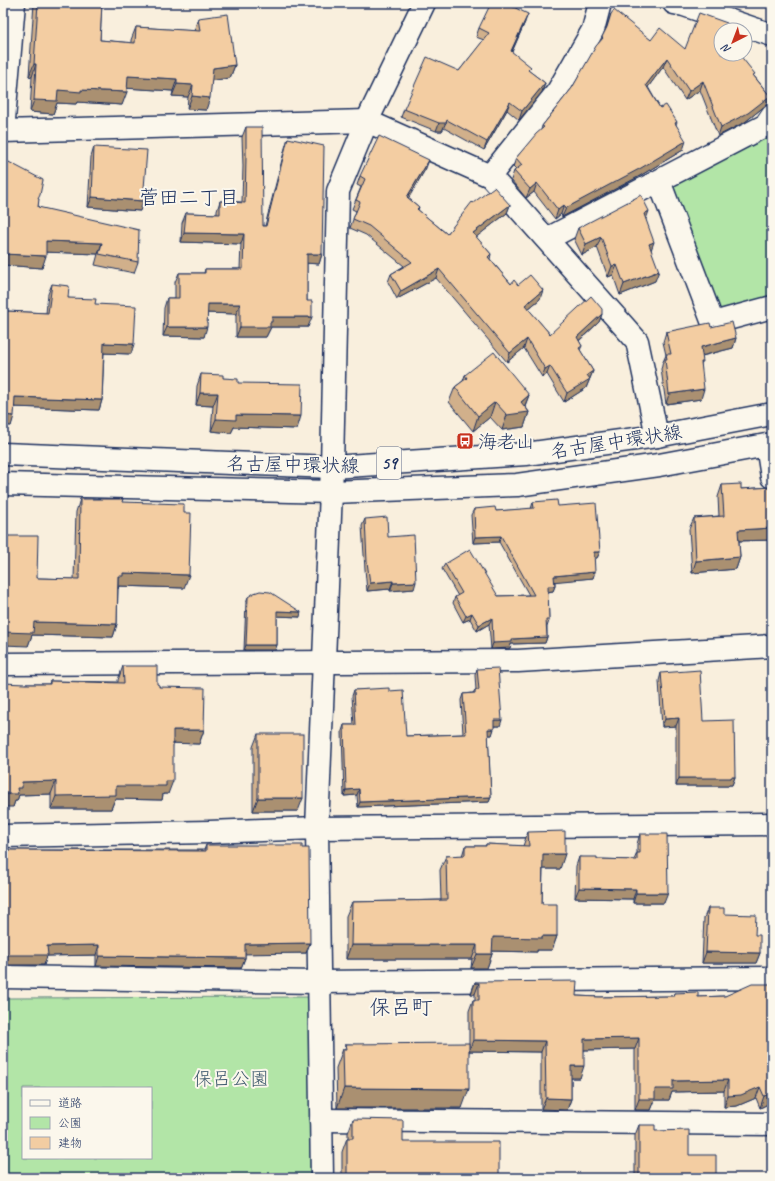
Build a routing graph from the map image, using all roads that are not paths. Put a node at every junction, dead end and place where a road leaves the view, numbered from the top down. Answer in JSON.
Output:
{"nodes":[{"id":1,"x":14,"y":3,"type":"edge"},
{"id":2,"x":424,"y":3,"type":"edge"},
{"id":3,"x":600,"y":3,"type":"edge"},
{"id":4,"x":681,"y":4,"type":"edge"},
{"id":5,"x":772,"y":35,"type":"edge"},
{"id":6,"x":771,"y":118,"type":"edge"},
{"id":7,"x":367,"y":121,"type":"junction"},
{"id":8,"x":490,"y":176,"type":"junction"},
{"id":9,"x":659,"y":181,"type":"junction"},
{"id":10,"x":547,"y":239,"type":"junction"},
{"id":11,"x":772,"y":307,"type":"edge"},
{"id":12,"x":772,"y":414,"type":"edge"},
{"id":13,"x":657,"y":436,"type":"junction"},
{"id":14,"x":769,"y":445,"type":"edge"},
{"id":15,"x":3,"y":454,"type":"edge"},
{"id":16,"x":332,"y":467,"type":"junction"},
{"id":17,"x":772,"y":477,"type":"edge"},
{"id":18,"x":3,"y":484,"type":"edge"},
{"id":19,"x":332,"y":492,"type":"junction"},
{"id":20,"x":772,"y":646,"type":"edge"},
{"id":21,"x":325,"y":662,"type":"junction"},
{"id":22,"x":3,"y":664,"type":"edge"},
{"id":23,"x":772,"y":824,"type":"edge"},
{"id":24,"x":317,"y":828,"type":"junction"},
{"id":25,"x":3,"y":836,"type":"edge"},
{"id":26,"x":3,"y":977,"type":"edge"},
{"id":27,"x":772,"y":978,"type":"edge"},
{"id":28,"x":319,"y":982,"type":"junction"},
{"id":29,"x":321,"y":1120,"type":"junction"},
{"id":30,"x":772,"y":1124,"type":"edge"},
{"id":31,"x":322,"y":1178,"type":"edge"}],
"edges":[{"from":1,"to":7,"type":"street"},
{"from":2,"to":7,"type":"street"},
{"from":3,"to":8,"type":"street"},
{"from":4,"to":5,"type":"street"},
{"from":6,"to":9,"type":"street"},
{"from":7,"to":8,"type":"street"},
{"from":7,"to":16,"type":"street"},
{"from":8,"to":10,"type":"street"},
{"from":9,"to":10,"type":"street"},
{"from":9,"to":11,"type":"street"},
{"from":10,"to":13,"type":"street"},
{"from":12,"to":13,"type":"street","name":"名古屋中環状線","number":"59"},
{"from":13,"to":16,"type":"street","name":"名古屋中環状線","number":"59"},
{"from":14,"to":17,"type":"street"},
{"from":14,"to":19,"type":"street","name":"名古屋中環状線","number":"59"},
{"from":15,"to":16,"type":"street","name":"名古屋中環状線","number":"59"},
{"from":16,"to":19,"type":"street"},
{"from":18,"to":19,"type":"street","name":"名古屋中環状線","number":"59"},
{"from":19,"to":21,"type":"street"},
{"from":20,"to":21,"type":"street"},
{"from":21,"to":22,"type":"street"},
{"from":21,"to":24,"type":"street"},
{"from":23,"to":24,"type":"street"},
{"from":24,"to":25,"type":"street"},
{"from":24,"to":28,"type":"street"},
{"from":26,"to":28,"type":"street"},
{"from":27,"to":28,"type":"street"},
{"from":28,"to":29,"type":"street"},
{"from":29,"to":30,"type":"street"},
{"from":29,"to":31,"type":"street"}]}
